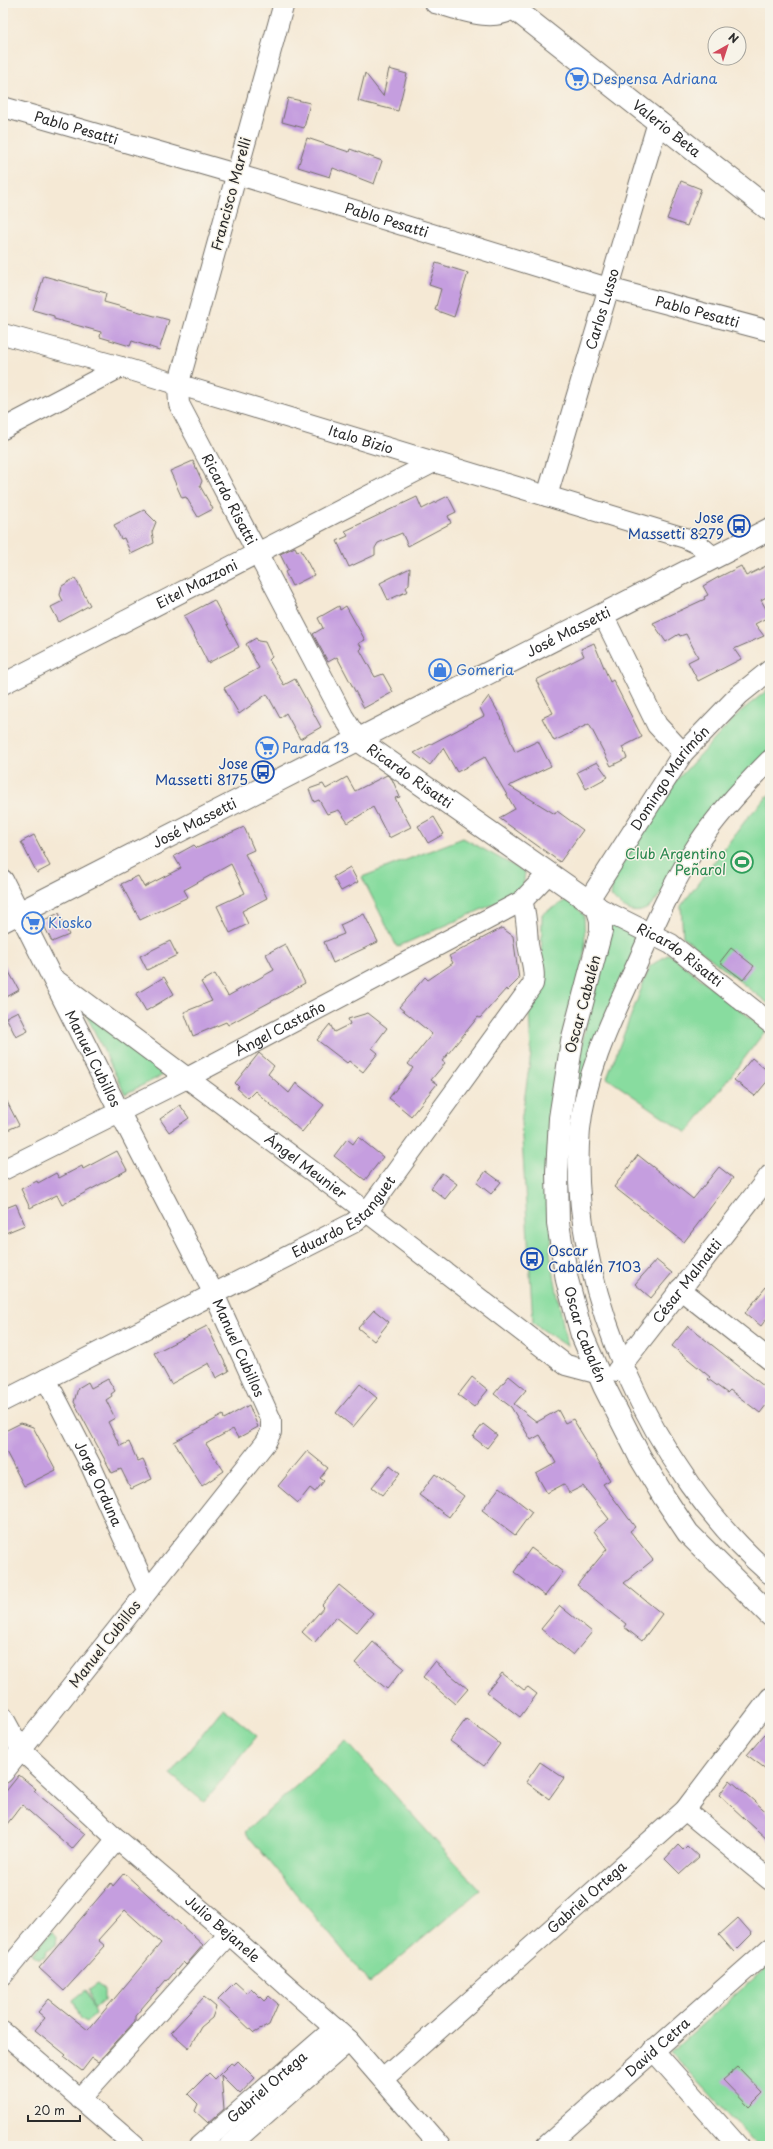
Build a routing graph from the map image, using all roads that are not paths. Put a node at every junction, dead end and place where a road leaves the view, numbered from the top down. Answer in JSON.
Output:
{"nodes":[{"id":1,"x":284,"y":3,"type":"edge"},
{"id":2,"x":435,"y":3,"type":"edge"},
{"id":3,"x":513,"y":5,"type":"edge"},
{"id":4,"x":3,"y":107,"type":"edge"},
{"id":5,"x":658,"y":122,"type":"junction"},
{"id":6,"x":236,"y":174,"type":"junction"},
{"id":7,"x":770,"y":210,"type":"edge"},
{"id":8,"x":608,"y":288,"type":"junction"},
{"id":9,"x":770,"y":331,"type":"edge"},
{"id":10,"x":3,"y":334,"type":"edge"},
{"id":11,"x":121,"y":367,"type":"junction"},
{"id":12,"x":178,"y":386,"type":"junction"},
{"id":13,"x":3,"y":429,"type":"edge"},
{"id":14,"x":434,"y":462,"type":"junction"},
{"id":15,"x":547,"y":496,"type":"junction"},
{"id":16,"x":770,"y":529,"type":"edge"},
{"id":17,"x":257,"y":553,"type":"junction"},
{"id":18,"x":713,"y":557,"type":"junction"},
{"id":19,"x":603,"y":615,"type":"junction"},
{"id":20,"x":770,"y":670,"type":"edge"},
{"id":21,"x":3,"y":684,"type":"edge"},
{"id":22,"x":358,"y":740,"type":"junction"},
{"id":23,"x":683,"y":753,"type":"junction"},
{"id":24,"x":770,"y":760,"type":"edge"},
{"id":25,"x":548,"y":874,"type":"junction"},
{"id":26,"x":3,"y":880,"type":"edge"},
{"id":27,"x":522,"y":901,"type":"junction"},
{"id":28,"x":592,"y":904,"type":"junction"},
{"id":29,"x":11,"y":917,"type":"edge"},
{"id":30,"x":650,"y":934,"type":"junction"},
{"id":31,"x":53,"y":979,"type":"junction"},
{"id":32,"x":770,"y":1023,"type":"edge"},
{"id":33,"x":187,"y":1078,"type":"junction"},
{"id":34,"x":119,"y":1111,"type":"junction"},
{"id":35,"x":3,"y":1170,"type":"edge"},
{"id":36,"x":770,"y":1176,"type":"edge"},
{"id":37,"x":367,"y":1212,"type":"junction"},
{"id":38,"x":680,"y":1289,"type":"junction"},
{"id":39,"x":214,"y":1294,"type":"junction"},
{"id":40,"x":770,"y":1360,"type":"edge"},
{"id":41,"x":624,"y":1363,"type":"junction"},
{"id":42,"x":46,"y":1379,"type":"junction"},
{"id":43,"x":602,"y":1380,"type":"junction"},
{"id":44,"x":3,"y":1401,"type":"edge"},
{"id":45,"x":770,"y":1574,"type":"edge"},
{"id":46,"x":147,"y":1590,"type":"junction"},
{"id":47,"x":770,"y":1615,"type":"edge"},
{"id":48,"x":770,"y":1698,"type":"edge"},
{"id":49,"x":3,"y":1717,"type":"edge"},
{"id":50,"x":21,"y":1750,"type":"junction"},
{"id":51,"x":3,"y":1773,"type":"edge"},
{"id":52,"x":685,"y":1810,"type":"junction"},
{"id":53,"x":117,"y":1839,"type":"junction"},
{"id":54,"x":770,"y":1880,"type":"edge"},
{"id":55,"x":229,"y":1934,"type":"junction"},
{"id":56,"x":770,"y":1948,"type":"edge"},
{"id":57,"x":3,"y":1975,"type":"edge"},
{"id":58,"x":3,"y":2032,"type":"edge"},
{"id":59,"x":342,"y":2035,"type":"junction"},
{"id":60,"x":653,"y":2050,"type":"junction"},
{"id":61,"x":383,"y":2079,"type":"junction"},
{"id":62,"x":80,"y":2099,"type":"junction"},
{"id":63,"x":135,"y":2146,"type":"edge"},
{"id":64,"x":199,"y":2146,"type":"edge"},
{"id":65,"x":229,"y":2146,"type":"edge"},
{"id":66,"x":440,"y":2146,"type":"edge"},
{"id":67,"x":546,"y":2146,"type":"edge"},
{"id":68,"x":738,"y":2146,"type":"edge"}],
"edges":[{"from":1,"to":6,"type":"street","name":"Francisco Marelli"},
{"from":2,"to":3,"type":"street"},
{"from":3,"to":5,"type":"main road","name":"Valerio Beta"},
{"from":4,"to":6,"type":"street","name":"Pablo Pesatti"},
{"from":5,"to":7,"type":"main road","name":"Valerio Beta"},
{"from":5,"to":8,"type":"street","name":"Carlos Lusso"},
{"from":6,"to":8,"type":"street","name":"Pablo Pesatti"},
{"from":6,"to":12,"type":"street","name":"Francisco Marelli"},
{"from":8,"to":9,"type":"street","name":"Pablo Pesatti"},
{"from":8,"to":15,"type":"street","name":"Carlos Lusso"},
{"from":10,"to":11,"type":"street","name":"Italo Bizio"},
{"from":11,"to":12,"type":"street","name":"Italo Bizio"},
{"from":11,"to":13,"type":"street"},
{"from":12,"to":14,"type":"street","name":"Italo Bizio"},
{"from":12,"to":17,"type":"street","name":"Ricardo Risatti"},
{"from":14,"to":15,"type":"street","name":"Italo Bizio"},
{"from":14,"to":17,"type":"street","name":"Eitel Mazzoni"},
{"from":15,"to":18,"type":"street","name":"Italo Bizio"},
{"from":16,"to":18,"type":"main road","name":"José Massetti"},
{"from":17,"to":21,"type":"street","name":"Eitel Mazzoni"},
{"from":17,"to":22,"type":"street","name":"Ricardo Risatti"},
{"from":18,"to":19,"type":"main road","name":"José Massetti"},
{"from":19,"to":22,"type":"main road","name":"José Massetti"},
{"from":19,"to":23,"type":"street"},
{"from":20,"to":23,"type":"street","name":"Domingo Marimón"},
{"from":22,"to":25,"type":"main road","name":"Ricardo Risatti"},
{"from":22,"to":29,"type":"main road","name":"José Massetti"},
{"from":23,"to":28,"type":"street","name":"Domingo Marimón"},
{"from":24,"to":30,"type":"street"},
{"from":25,"to":27,"type":"street","name":"Ángel Castaño"},
{"from":25,"to":28,"type":"main road","name":"Ricardo Risatti"},
{"from":26,"to":29,"type":"street","name":"Manuel Cubillos"},
{"from":27,"to":33,"type":"street","name":"Ángel Castaño"},
{"from":27,"to":37,"type":"street","name":"Eduardo Estanguet"},
{"from":28,"to":30,"type":"street","name":"Ricardo Risatti"},
{"from":28,"to":43,"type":"main road","name":"Oscar Cabalén"},
{"from":29,"to":31,"type":"street","name":"Manuel Cubillos"},
{"from":30,"to":32,"type":"street","name":"Ricardo Risatti"},
{"from":30,"to":41,"type":"street"},
{"from":31,"to":33,"type":"street","name":"Ángel Meunier"},
{"from":31,"to":34,"type":"street","name":"Manuel Cubillos"},
{"from":33,"to":34,"type":"street","name":"Ángel Castaño"},
{"from":33,"to":37,"type":"street","name":"Ángel Meunier"},
{"from":34,"to":35,"type":"street","name":"Ángel Castaño"},
{"from":34,"to":39,"type":"street","name":"Manuel Cubillos"},
{"from":36,"to":38,"type":"street","name":"César Malnatti"},
{"from":37,"to":39,"type":"street","name":"Eduardo Estanguet"},
{"from":37,"to":43,"type":"street","name":"Ángel Meunier"},
{"from":38,"to":40,"type":"street"},
{"from":38,"to":41,"type":"street","name":"César Malnatti"},
{"from":39,"to":42,"type":"street","name":"Eduardo Estanguet"},
{"from":39,"to":46,"type":"street","name":"Manuel Cubillos"},
{"from":41,"to":43,"type":"street","name":"César Malnatti"},
{"from":41,"to":45,"type":"street"},
{"from":42,"to":44,"type":"street","name":"Eduardo Estanguet"},
{"from":42,"to":46,"type":"street","name":"Jorge Orduna"},
{"from":43,"to":47,"type":"main road","name":"Oscar Cabalén"},
{"from":46,"to":50,"type":"street","name":"Manuel Cubillos"},
{"from":48,"to":52,"type":"street","name":"Gabriel Ortega"},
{"from":49,"to":50,"type":"street","name":"Julio Bejanele"},
{"from":50,"to":51,"type":"street","name":"Manuel Cubillos"},
{"from":50,"to":53,"type":"street","name":"Julio Bejanele"},
{"from":52,"to":54,"type":"street"},
{"from":52,"to":61,"type":"street","name":"Gabriel Ortega"},
{"from":53,"to":55,"type":"street","name":"Julio Bejanele"},
{"from":53,"to":57,"type":"street"},
{"from":55,"to":59,"type":"street","name":"Julio Bejanele"},
{"from":55,"to":62,"type":"street"},
{"from":56,"to":60,"type":"street","name":"David Cetra"},
{"from":58,"to":62,"type":"street"},
{"from":59,"to":61,"type":"street","name":"Julio Bejanele"},
{"from":59,"to":64,"type":"street","name":"Gabriel Ortega"},
{"from":59,"to":65,"type":"street","name":"Gabriel Ortega"},
{"from":60,"to":67,"type":"street","name":"David Cetra"},
{"from":60,"to":68,"type":"street"},
{"from":61,"to":66,"type":"street","name":"Julio Bejanele"},
{"from":62,"to":63,"type":"street"}]}
